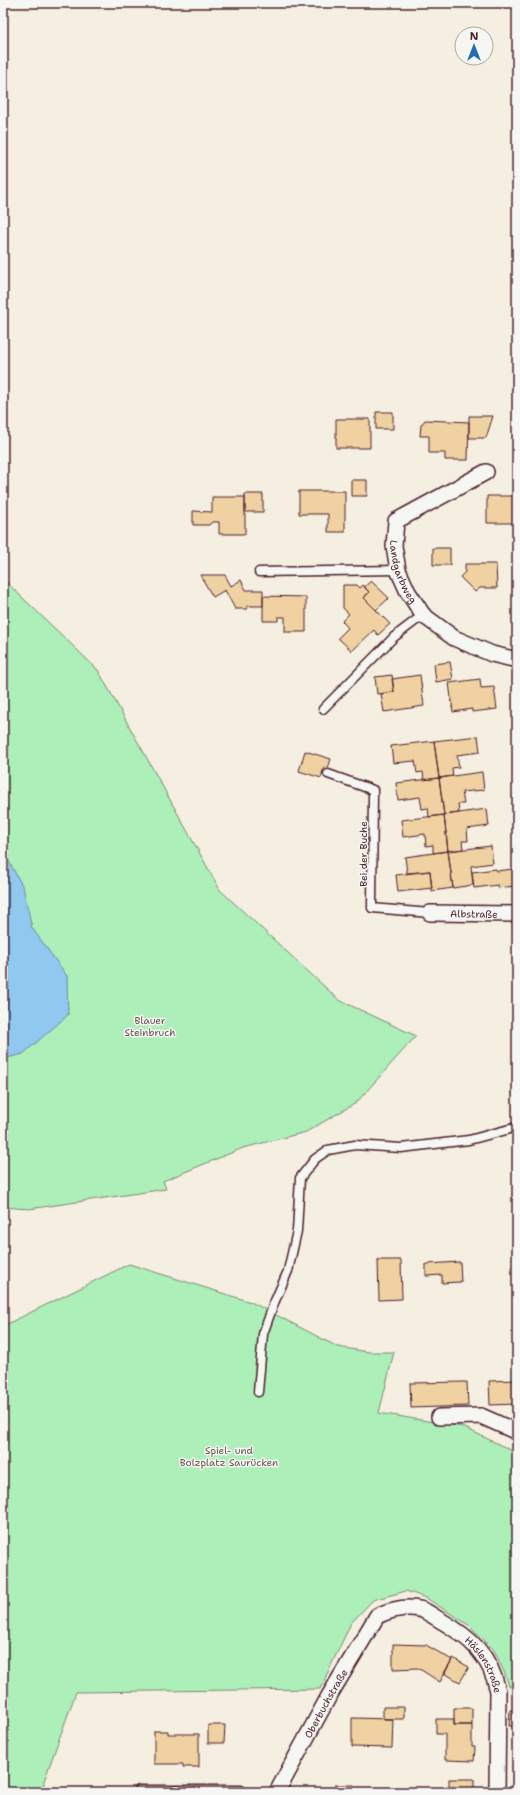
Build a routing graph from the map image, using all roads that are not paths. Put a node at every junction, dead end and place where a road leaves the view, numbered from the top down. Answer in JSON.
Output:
{"nodes":[{"id":1,"x":486,"y":472,"type":"dead end"},
{"id":2,"x":398,"y":570,"type":"junction"},
{"id":3,"x":259,"y":572,"type":"dead end"},
{"id":4,"x":423,"y":616,"type":"junction"},
{"id":5,"x":517,"y":660,"type":"edge"},
{"id":6,"x":323,"y":709,"type":"dead end"},
{"id":7,"x":328,"y":774,"type":"dead end"},
{"id":8,"x":430,"y":913,"type":"joint"},
{"id":9,"x":517,"y":914,"type":"edge"},
{"id":10,"x":517,"y":1127,"type":"edge"},
{"id":11,"x":258,"y":1392,"type":"dead end"},
{"id":12,"x":439,"y":1417,"type":"dead end"},
{"id":13,"x":517,"y":1432,"type":"edge"},
{"id":14,"x":377,"y":1616,"type":"joint"},
{"id":15,"x":139,"y":1790,"type":"dead end"},
{"id":16,"x":244,"y":1792,"type":"edge"},
{"id":17,"x":277,"y":1792,"type":"edge"},
{"id":18,"x":497,"y":1792,"type":"edge"}],
"edges":[{"from":1,"to":2,"type":"street","name":"Landgarbweg"},
{"from":2,"to":3,"type":"lane"},
{"from":2,"to":4,"type":"street","name":"Landgarbweg"},
{"from":4,"to":5,"type":"street","name":"Landgarbweg"},
{"from":4,"to":6,"type":"lane"},
{"from":7,"to":8,"type":"lane","name":"Bei der Buche"},
{"from":8,"to":9,"type":"street","name":"Albstraße"},
{"from":10,"to":11,"type":"lane"},
{"from":12,"to":13,"type":"street"},
{"from":14,"to":17,"type":"street","name":"Oberbuchstraße"},
{"from":14,"to":18,"type":"street","name":"Häslenstraße"},
{"from":15,"to":16,"type":"lane"}]}
